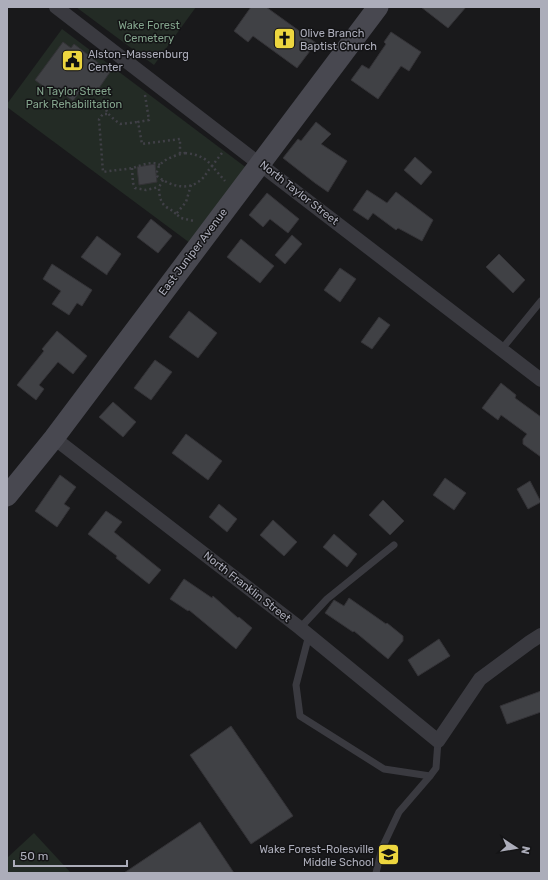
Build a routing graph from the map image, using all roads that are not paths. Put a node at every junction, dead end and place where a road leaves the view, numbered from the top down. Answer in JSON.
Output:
{"nodes":[{"id":1,"x":56,"y":7,"type":"edge"},
{"id":2,"x":378,"y":7,"type":"edge"},
{"id":3,"x":260,"y":163,"type":"junction"},
{"id":4,"x":541,"y":301,"type":"edge"},
{"id":5,"x":501,"y":350,"type":"junction"},
{"id":6,"x":541,"y":380,"type":"edge"},
{"id":7,"x":54,"y":438,"type":"junction"},
{"id":8,"x":7,"y":496,"type":"edge"},
{"id":9,"x":394,"y":545,"type":"dead end"},
{"id":10,"x":305,"y":632,"type":"junction"},
{"id":11,"x":541,"y":635,"type":"edge"},
{"id":12,"x":438,"y":741,"type":"junction"},
{"id":13,"x":430,"y":776,"type":"junction"},
{"id":14,"x":376,"y":873,"type":"edge"}],
"edges":[{"from":1,"to":3,"type":"street","name":"North Taylor Street"},
{"from":2,"to":3,"type":"street","name":"East Juniper Avenue"},
{"from":3,"to":5,"type":"street","name":"North Taylor Street"},
{"from":3,"to":7,"type":"street","name":"East Juniper Avenue"},
{"from":4,"to":5,"type":"lane"},
{"from":5,"to":6,"type":"street","name":"North Taylor Street"},
{"from":7,"to":8,"type":"street","name":"East Juniper Avenue"},
{"from":7,"to":10,"type":"street","name":"North Franklin Street"},
{"from":9,"to":10,"type":"lane"},
{"from":10,"to":12,"type":"street","name":"North Franklin Street"},
{"from":10,"to":13,"type":"lane"},
{"from":11,"to":12,"type":"street"},
{"from":12,"to":13,"type":"lane"},
{"from":13,"to":14,"type":"lane"}]}
